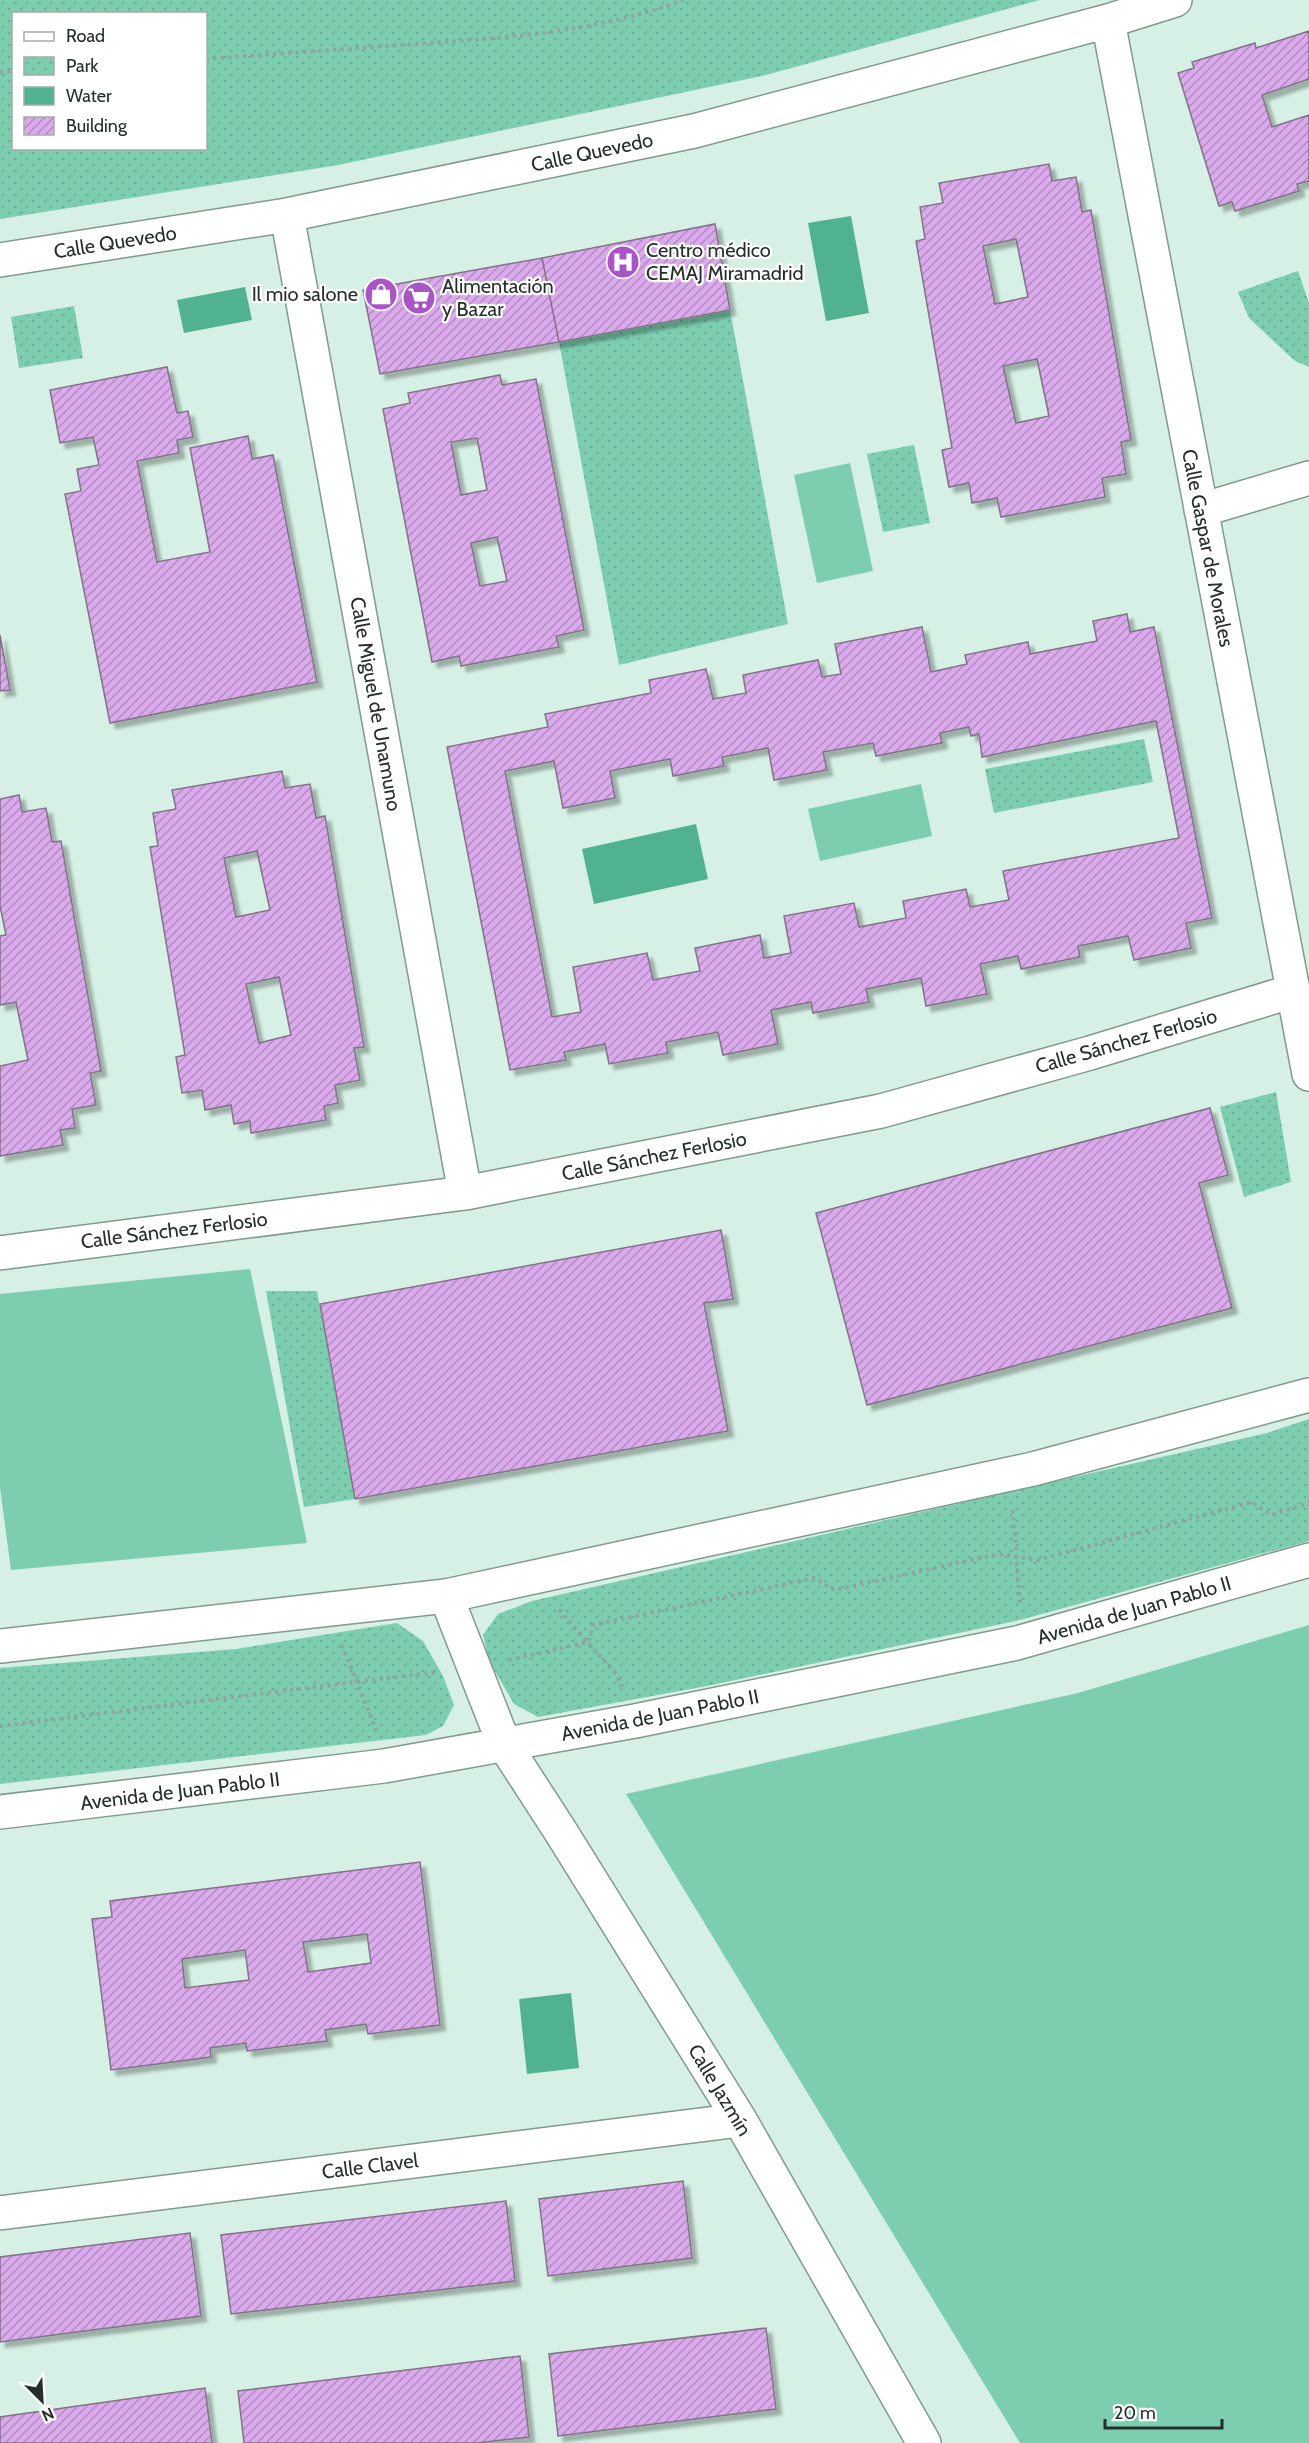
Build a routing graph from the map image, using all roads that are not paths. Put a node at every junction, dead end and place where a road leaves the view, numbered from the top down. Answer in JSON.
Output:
{"nodes":[{"id":1,"x":1175,"y":0,"type":"edge"},
{"id":2,"x":1108,"y":21,"type":"junction"},
{"id":3,"x":287,"y":215,"type":"junction"},
{"id":4,"x":0,"y":260,"type":"edge"},
{"id":5,"x":1309,"y":478,"type":"edge"},
{"id":6,"x":1201,"y":510,"type":"junction"},
{"id":7,"x":1293,"y":991,"type":"junction"},
{"id":8,"x":1309,"y":1074,"type":"edge"},
{"id":9,"x":465,"y":1193,"type":"junction"},
{"id":10,"x":0,"y":1253,"type":"edge"},
{"id":11,"x":1309,"y":1395,"type":"edge"},
{"id":12,"x":1309,"y":1560,"type":"edge"},
{"id":13,"x":446,"y":1596,"type":"junction"},
{"id":14,"x":0,"y":1646,"type":"edge"},
{"id":15,"x":504,"y":1744,"type":"junction"},
{"id":16,"x":0,"y":1812,"type":"edge"},
{"id":17,"x":740,"y":2120,"type":"junction"},
{"id":18,"x":0,"y":2213,"type":"edge"},
{"id":19,"x":924,"y":2443,"type":"edge"}],
"edges":[{"from":1,"to":2,"type":"street","name":"Calle Quevedo"},
{"from":2,"to":3,"type":"street","name":"Calle Quevedo"},
{"from":2,"to":6,"type":"street","name":"Calle Gaspar de Morales"},
{"from":3,"to":4,"type":"street","name":"Calle Quevedo"},
{"from":3,"to":9,"type":"street","name":"Calle Miguel de Unamuno"},
{"from":5,"to":6,"type":"street"},
{"from":6,"to":7,"type":"street","name":"Calle Gaspar de Morales"},
{"from":7,"to":8,"type":"street","name":"Calle Gaspar de Morales"},
{"from":7,"to":9,"type":"street","name":"Calle Sánchez Ferlosio"},
{"from":9,"to":10,"type":"street","name":"Calle Sánchez Ferlosio"},
{"from":11,"to":13,"type":"street"},
{"from":12,"to":15,"type":"street","name":"Avenida de Juan Pablo II"},
{"from":13,"to":14,"type":"street"},
{"from":13,"to":15,"type":"street","name":"Calle Jazmín"},
{"from":15,"to":16,"type":"street","name":"Avenida de Juan Pablo II"},
{"from":15,"to":17,"type":"street","name":"Calle Jazmín"},
{"from":17,"to":18,"type":"street","name":"Calle Clavel"},
{"from":17,"to":19,"type":"street","name":"Calle Jazmín"}]}
